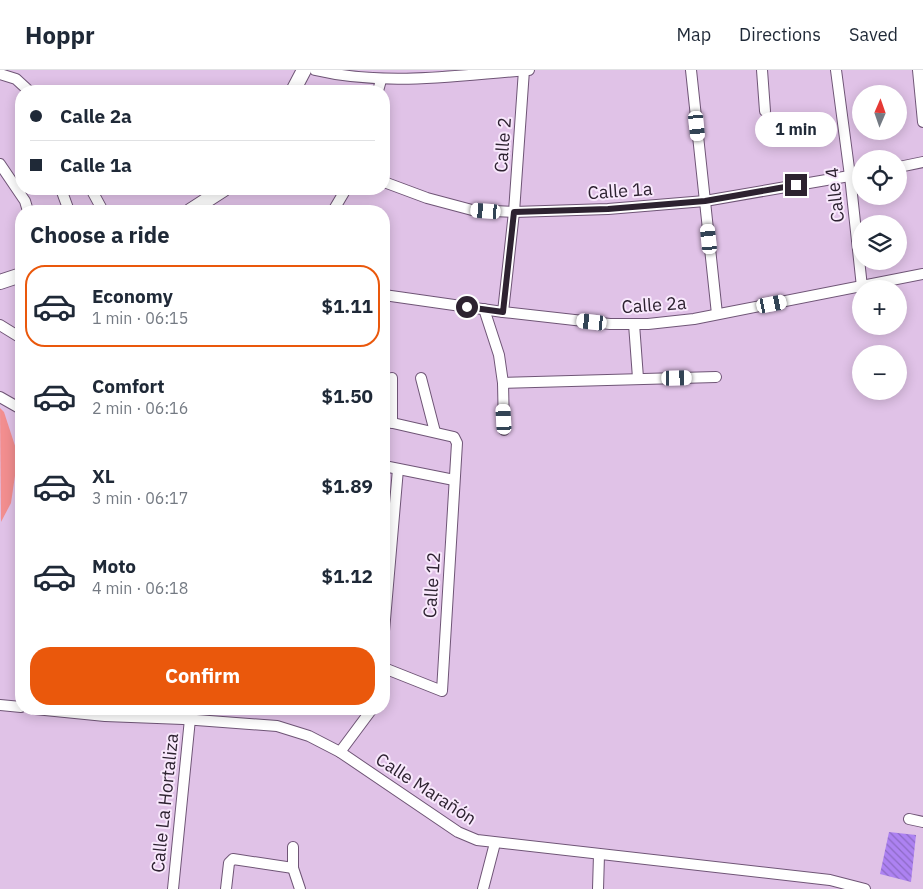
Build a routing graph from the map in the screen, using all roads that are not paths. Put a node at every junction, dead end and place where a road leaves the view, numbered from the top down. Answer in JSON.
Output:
{"nodes":[{"id":1,"x":304,"y":70,"type":"edge"},
{"id":2,"x":315,"y":70,"type":"edge"},
{"id":3,"x":524,"y":70,"type":"edge"},
{"id":4,"x":529,"y":70,"type":"edge"},
{"id":5,"x":691,"y":70,"type":"edge"},
{"id":6,"x":762,"y":70,"type":"edge"},
{"id":7,"x":836,"y":70,"type":"edge"},
{"id":8,"x":918,"y":70,"type":"edge"},
{"id":9,"x":0,"y":74,"type":"edge"},
{"id":10,"x":381,"y":80,"type":"junction"},
{"id":11,"x":22,"y":85,"type":"edge"},
{"id":12,"x":296,"y":85,"type":"edge"},
{"id":13,"x":380,"y":85,"type":"edge"},
{"id":14,"x":765,"y":111,"type":"dead end"},
{"id":15,"x":923,"y":122,"type":"edge"},
{"id":16,"x":923,"y":162,"type":"edge"},
{"id":17,"x":0,"y":164,"type":"edge"},
{"id":18,"x":907,"y":165,"type":"edge"},
{"id":19,"x":850,"y":176,"type":"junction"},
{"id":20,"x":390,"y":184,"type":"edge"},
{"id":21,"x":15,"y":186,"type":"edge"},
{"id":22,"x":213,"y":195,"type":"edge"},
{"id":23,"x":705,"y":201,"type":"junction"},
{"id":24,"x":199,"y":205,"type":"edge"},
{"id":25,"x":514,"y":212,"type":"junction"},
{"id":26,"x":923,"y":274,"type":"edge"},
{"id":27,"x":15,"y":277,"type":"edge"},
{"id":28,"x":861,"y":280,"type":"edge"},
{"id":29,"x":895,"y":280,"type":"edge"},
{"id":30,"x":0,"y":282,"type":"edge"},
{"id":31,"x":852,"y":289,"type":"edge"},
{"id":32,"x":390,"y":296,"type":"edge"},
{"id":33,"x":484,"y":309,"type":"junction"},
{"id":34,"x":503,"y":312,"type":"junction"},
{"id":35,"x":717,"y":314,"type":"junction"},
{"id":36,"x":634,"y":324,"type":"junction"},
{"id":37,"x":0,"y":325,"type":"edge"},
{"id":38,"x":15,"y":334,"type":"edge"},
{"id":39,"x":716,"y":377,"type":"dead end"},
{"id":40,"x":392,"y":378,"type":"dead end"},
{"id":41,"x":421,"y":378,"type":"dead end"},
{"id":42,"x":638,"y":378,"type":"junction"},
{"id":43,"x":503,"y":383,"type":"junction"},
{"id":44,"x":0,"y":397,"type":"edge"},
{"id":45,"x":390,"y":400,"type":"edge"},
{"id":46,"x":15,"y":406,"type":"edge"},
{"id":47,"x":390,"y":422,"type":"edge"},
{"id":48,"x":504,"y":430,"type":"dead end"},
{"id":49,"x":435,"y":432,"type":"junction"},
{"id":50,"x":390,"y":467,"type":"edge"},
{"id":51,"x":398,"y":469,"type":"junction"},
{"id":52,"x":454,"y":480,"type":"junction"},
{"id":53,"x":390,"y":562,"type":"edge"},
{"id":54,"x":390,"y":670,"type":"edge"},
{"id":55,"x":0,"y":705,"type":"edge"},
{"id":56,"x":15,"y":706,"type":"edge"},
{"id":57,"x":141,"y":715,"type":"edge"},
{"id":58,"x":368,"y":715,"type":"edge"},
{"id":59,"x":190,"y":719,"type":"junction"},
{"id":60,"x":340,"y":752,"type":"junction"},
{"id":61,"x":909,"y":819,"type":"dead end"},
{"id":62,"x":923,"y":822,"type":"edge"},
{"id":63,"x":495,"y":843,"type":"junction"},
{"id":64,"x":293,"y":847,"type":"dead end"},
{"id":65,"x":599,"y":855,"type":"junction"},
{"id":66,"x":293,"y":868,"type":"junction"},
{"id":67,"x":173,"y":889,"type":"edge"},
{"id":68,"x":226,"y":889,"type":"edge"},
{"id":69,"x":300,"y":889,"type":"edge"},
{"id":70,"x":483,"y":889,"type":"edge"},
{"id":71,"x":598,"y":889,"type":"edge"},
{"id":72,"x":865,"y":889,"type":"edge"}],
"edges":[{"from":1,"to":12,"type":"main road"},
{"from":2,"to":10,"type":"street"},
{"from":3,"to":4,"type":"street"},
{"from":3,"to":10,"type":"street"},
{"from":3,"to":25,"type":"street","name":"Calle 2"},
{"from":5,"to":23,"type":"street"},
{"from":6,"to":14,"type":"street"},
{"from":7,"to":19,"type":"street","name":"Calle 4"},
{"from":8,"to":15,"type":"street"},
{"from":9,"to":11,"type":"street"},
{"from":10,"to":13,"type":"street"},
{"from":16,"to":18,"type":"street"},
{"from":17,"to":21,"type":"street"},
{"from":19,"to":23,"type":"street","name":"Calle 1a"},
{"from":19,"to":28,"type":"street","name":"Calle 4"},
{"from":20,"to":25,"type":"street","name":"Calle 1a"},
{"from":22,"to":24,"type":"main road"},
{"from":23,"to":25,"type":"street","name":"Calle 1a"},
{"from":23,"to":35,"type":"street"},
{"from":25,"to":34,"type":"street","name":"Calle 2"},
{"from":26,"to":29,"type":"street","name":"Calle 2a"},
{"from":27,"to":30,"type":"main road"},
{"from":31,"to":35,"type":"street","name":"Calle 2a"},
{"from":32,"to":33,"type":"street","name":"Calle 2a"},
{"from":33,"to":34,"type":"street","name":"Calle 2a"},
{"from":33,"to":43,"type":"street"},
{"from":34,"to":36,"type":"street","name":"Calle 2a"},
{"from":35,"to":36,"type":"street","name":"Calle 2a"},
{"from":36,"to":42,"type":"street"},
{"from":37,"to":38,"type":"street"},
{"from":39,"to":42,"type":"street"},
{"from":40,"to":45,"type":"street"},
{"from":41,"to":49,"type":"street"},
{"from":42,"to":43,"type":"street"},
{"from":43,"to":48,"type":"street"},
{"from":44,"to":46,"type":"street"},
{"from":47,"to":49,"type":"street","name":"Calle 12"},
{"from":49,"to":52,"type":"street","name":"Calle 12"},
{"from":50,"to":51,"type":"street"},
{"from":51,"to":52,"type":"street"},
{"from":51,"to":53,"type":"street"},
{"from":52,"to":54,"type":"street","name":"Calle 12"},
{"from":55,"to":56,"type":"street"},
{"from":57,"to":59,"type":"street","name":"Calle Marañón"},
{"from":58,"to":60,"type":"street"},
{"from":59,"to":60,"type":"street","name":"Calle Marañón"},
{"from":59,"to":67,"type":"street","name":"Calle La Hortaliza"},
{"from":60,"to":63,"type":"street","name":"Calle Marañón"},
{"from":61,"to":62,"type":"street"},
{"from":63,"to":65,"type":"street","name":"Calle Marañón"},
{"from":63,"to":70,"type":"street"},
{"from":64,"to":66,"type":"street"},
{"from":65,"to":71,"type":"street"},
{"from":65,"to":72,"type":"street","name":"Calle Marañón"},
{"from":66,"to":68,"type":"street"},
{"from":66,"to":69,"type":"street"}]}
